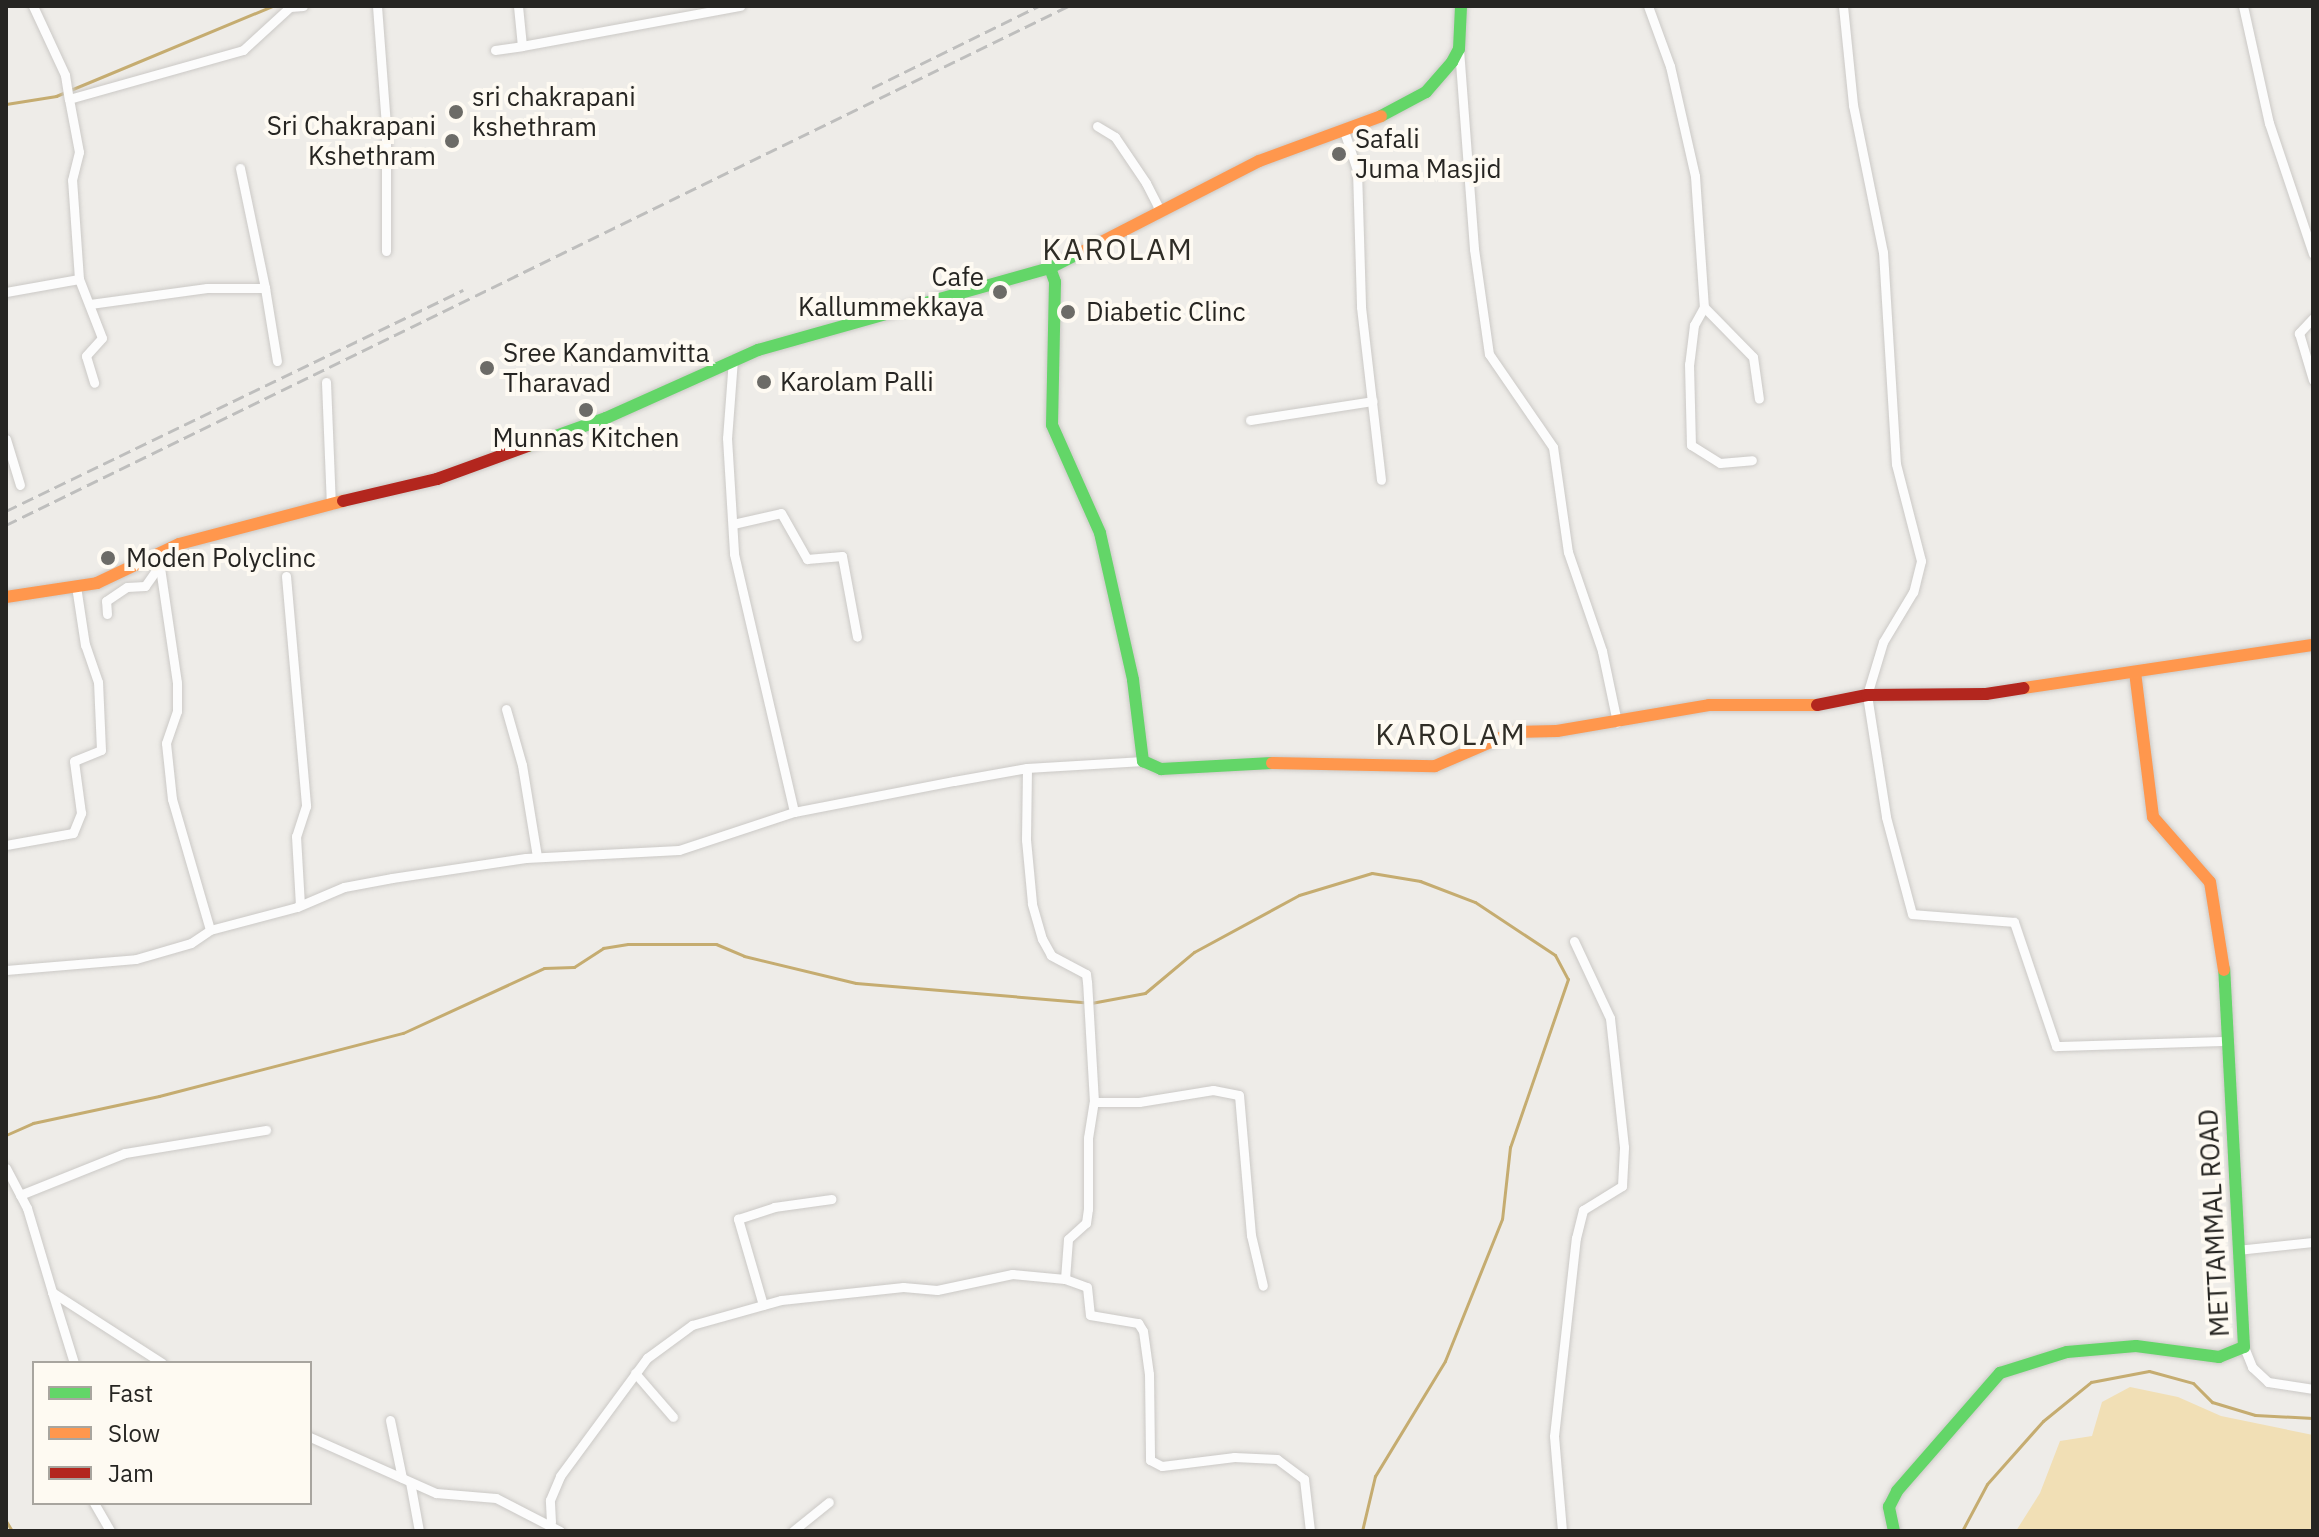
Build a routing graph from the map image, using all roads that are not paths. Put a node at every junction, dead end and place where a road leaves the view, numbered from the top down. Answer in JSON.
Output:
{"nodes":[{"id":1,"x":33,"y":6,"type":"edge"},
{"id":2,"x":303,"y":6,"type":"edge"},
{"id":3,"x":377,"y":6,"type":"edge"},
{"id":4,"x":518,"y":6,"type":"edge"},
{"id":5,"x":740,"y":6,"type":"edge"},
{"id":6,"x":1461,"y":6,"type":"edge"},
{"id":7,"x":1648,"y":6,"type":"edge"},
{"id":8,"x":1843,"y":6,"type":"edge"},
{"id":9,"x":2243,"y":6,"type":"edge"},
{"id":10,"x":522,"y":46,"type":"junction"},
{"id":11,"x":1459,"y":49,"type":"junction"},
{"id":12,"x":495,"y":50,"type":"dead end"},
{"id":13,"x":68,"y":94,"type":"junction"},
{"id":14,"x":1097,"y":126,"type":"dead end"},
{"id":15,"x":1344,"y":131,"type":"junction"},
{"id":16,"x":240,"y":168,"type":"dead end"},
{"id":17,"x":1156,"y":214,"type":"junction"},
{"id":18,"x":386,"y":251,"type":"dead end"},
{"id":19,"x":2313,"y":254,"type":"edge"},
{"id":20,"x":1050,"y":268,"type":"junction"},
{"id":21,"x":79,"y":279,"type":"junction"},
{"id":22,"x":265,"y":288,"type":"junction"},
{"id":23,"x":6,"y":292,"type":"edge"},
{"id":24,"x":90,"y":304,"type":"junction"},
{"id":25,"x":1704,"y":307,"type":"junction"},
{"id":26,"x":2313,"y":318,"type":"edge"},
{"id":27,"x":733,"y":359,"type":"junction"},
{"id":28,"x":277,"y":361,"type":"dead end"},
{"id":29,"x":2313,"y":380,"type":"edge"},
{"id":30,"x":326,"y":382,"type":"dead end"},
{"id":31,"x":94,"y":383,"type":"dead end"},
{"id":32,"x":1759,"y":399,"type":"dead end"},
{"id":33,"x":1373,"y":401,"type":"junction"},
{"id":34,"x":1250,"y":420,"type":"dead end"},
{"id":35,"x":6,"y":439,"type":"edge"},
{"id":36,"x":1752,"y":460,"type":"dead end"},
{"id":37,"x":1381,"y":480,"type":"dead end"},
{"id":38,"x":20,"y":485,"type":"dead end"},
{"id":39,"x":331,"y":505,"type":"junction"},
{"id":40,"x":733,"y":524,"type":"junction"},
{"id":41,"x":159,"y":559,"type":"junction"},
{"id":42,"x":286,"y":576,"type":"dead end"},
{"id":43,"x":76,"y":586,"type":"junction"},
{"id":44,"x":6,"y":597,"type":"edge"},
{"id":45,"x":107,"y":614,"type":"dead end"},
{"id":46,"x":857,"y":637,"type":"dead end"},
{"id":47,"x":2313,"y":645,"type":"edge"},
{"id":48,"x":2135,"y":672,"type":"junction"},
{"id":49,"x":1867,"y":695,"type":"junction"},
{"id":50,"x":506,"y":709,"type":"dead end"},
{"id":51,"x":1617,"y":722,"type":"junction"},
{"id":52,"x":1143,"y":761,"type":"junction"},
{"id":53,"x":1027,"y":768,"type":"junction"},
{"id":54,"x":794,"y":812,"type":"junction"},
{"id":55,"x":6,"y":845,"type":"edge"},
{"id":56,"x":537,"y":857,"type":"junction"},
{"id":57,"x":300,"y":905,"type":"junction"},
{"id":58,"x":210,"y":930,"type":"junction"},
{"id":59,"x":1574,"y":941,"type":"dead end"},
{"id":60,"x":6,"y":970,"type":"edge"},
{"id":61,"x":2226,"y":1041,"type":"junction"},
{"id":62,"x":1094,"y":1102,"type":"junction"},
{"id":63,"x":266,"y":1130,"type":"dead end"},
{"id":64,"x":6,"y":1168,"type":"edge"},
{"id":65,"x":20,"y":1195,"type":"junction"},
{"id":66,"x":831,"y":1199,"type":"dead end"},
{"id":67,"x":2313,"y":1242,"type":"edge"},
{"id":68,"x":2237,"y":1250,"type":"junction"},
{"id":69,"x":1065,"y":1279,"type":"junction"},
{"id":70,"x":1263,"y":1286,"type":"dead end"},
{"id":71,"x":52,"y":1292,"type":"junction"},
{"id":72,"x":763,"y":1305,"type":"junction"},
{"id":73,"x":2244,"y":1347,"type":"junction"},
{"id":74,"x":73,"y":1361,"type":"edge"},
{"id":75,"x":159,"y":1361,"type":"edge"},
{"id":76,"x":635,"y":1373,"type":"junction"},
{"id":77,"x":2313,"y":1389,"type":"edge"},
{"id":78,"x":673,"y":1417,"type":"dead end"},
{"id":79,"x":390,"y":1420,"type":"dead end"},
{"id":80,"x":312,"y":1438,"type":"edge"},
{"id":81,"x":406,"y":1480,"type":"junction"},
{"id":82,"x":829,"y":1502,"type":"dead end"},
{"id":83,"x":95,"y":1505,"type":"edge"},
{"id":84,"x":551,"y":1522,"type":"junction"},
{"id":85,"x":110,"y":1531,"type":"edge"},
{"id":86,"x":419,"y":1531,"type":"edge"},
{"id":87,"x":560,"y":1531,"type":"edge"},
{"id":88,"x":793,"y":1531,"type":"edge"},
{"id":89,"x":1310,"y":1531,"type":"edge"},
{"id":90,"x":1562,"y":1531,"type":"edge"},
{"id":91,"x":1894,"y":1531,"type":"edge"}],
"edges":[{"from":1,"to":13,"type":"street"},
{"from":2,"to":13,"type":"street"},
{"from":3,"to":18,"type":"street"},
{"from":4,"to":10,"type":"street"},
{"from":5,"to":10,"type":"street"},
{"from":6,"to":11,"type":"main road"},
{"from":7,"to":25,"type":"street"},
{"from":8,"to":49,"type":"street"},
{"from":9,"to":19,"type":"street"},
{"from":10,"to":12,"type":"street"},
{"from":11,"to":15,"type":"main road"},
{"from":11,"to":51,"type":"street"},
{"from":13,"to":21,"type":"street"},
{"from":14,"to":17,"type":"street"},
{"from":15,"to":17,"type":"main road"},
{"from":15,"to":33,"type":"street"},
{"from":16,"to":22,"type":"street"},
{"from":17,"to":20,"type":"main road"},
{"from":20,"to":27,"type":"main road"},
{"from":20,"to":52,"type":"main road"},
{"from":21,"to":23,"type":"street"},
{"from":21,"to":24,"type":"street"},
{"from":22,"to":24,"type":"street"},
{"from":22,"to":28,"type":"street"},
{"from":24,"to":31,"type":"street"},
{"from":25,"to":32,"type":"street"},
{"from":25,"to":36,"type":"street"},
{"from":26,"to":29,"type":"street"},
{"from":27,"to":39,"type":"main road"},
{"from":27,"to":40,"type":"street"},
{"from":30,"to":39,"type":"street"},
{"from":33,"to":34,"type":"street"},
{"from":33,"to":37,"type":"street"},
{"from":35,"to":38,"type":"street"},
{"from":39,"to":41,"type":"main road"},
{"from":40,"to":46,"type":"street"},
{"from":40,"to":54,"type":"street"},
{"from":41,"to":43,"type":"main road"},
{"from":41,"to":45,"type":"street"},
{"from":41,"to":58,"type":"street"},
{"from":42,"to":57,"type":"street"},
{"from":43,"to":44,"type":"main road"},
{"from":43,"to":55,"type":"street"},
{"from":47,"to":48,"type":"main road"},
{"from":48,"to":49,"type":"main road"},
{"from":48,"to":61,"type":"main road","name":"METTAMMAL ROAD"},
{"from":49,"to":51,"type":"main road"},
{"from":49,"to":61,"type":"street"},
{"from":50,"to":56,"type":"street"},
{"from":51,"to":52,"type":"main road"},
{"from":52,"to":53,"type":"street"},
{"from":53,"to":54,"type":"street"},
{"from":53,"to":62,"type":"street"},
{"from":54,"to":56,"type":"street"},
{"from":56,"to":57,"type":"street"},
{"from":57,"to":58,"type":"street"},
{"from":58,"to":60,"type":"street"},
{"from":59,"to":90,"type":"street"},
{"from":61,"to":68,"type":"main road","name":"METTAMMAL ROAD"},
{"from":62,"to":69,"type":"street"},
{"from":62,"to":70,"type":"street"},
{"from":63,"to":65,"type":"street"},
{"from":64,"to":65,"type":"street"},
{"from":65,"to":71,"type":"street"},
{"from":66,"to":72,"type":"street"},
{"from":67,"to":68,"type":"street"},
{"from":68,"to":73,"type":"main road","name":"METTAMMAL ROAD"},
{"from":69,"to":72,"type":"street"},
{"from":69,"to":89,"type":"street"},
{"from":71,"to":74,"type":"street"},
{"from":71,"to":75,"type":"street"},
{"from":72,"to":76,"type":"street"},
{"from":73,"to":77,"type":"street"},
{"from":73,"to":91,"type":"main road","name":"METTAMMAL ROAD"},
{"from":76,"to":78,"type":"street"},
{"from":76,"to":84,"type":"street"},
{"from":79,"to":81,"type":"street"},
{"from":80,"to":81,"type":"street"},
{"from":81,"to":84,"type":"street"},
{"from":81,"to":86,"type":"street"},
{"from":82,"to":88,"type":"street"},
{"from":83,"to":85,"type":"street"},
{"from":84,"to":87,"type":"street"}]}
